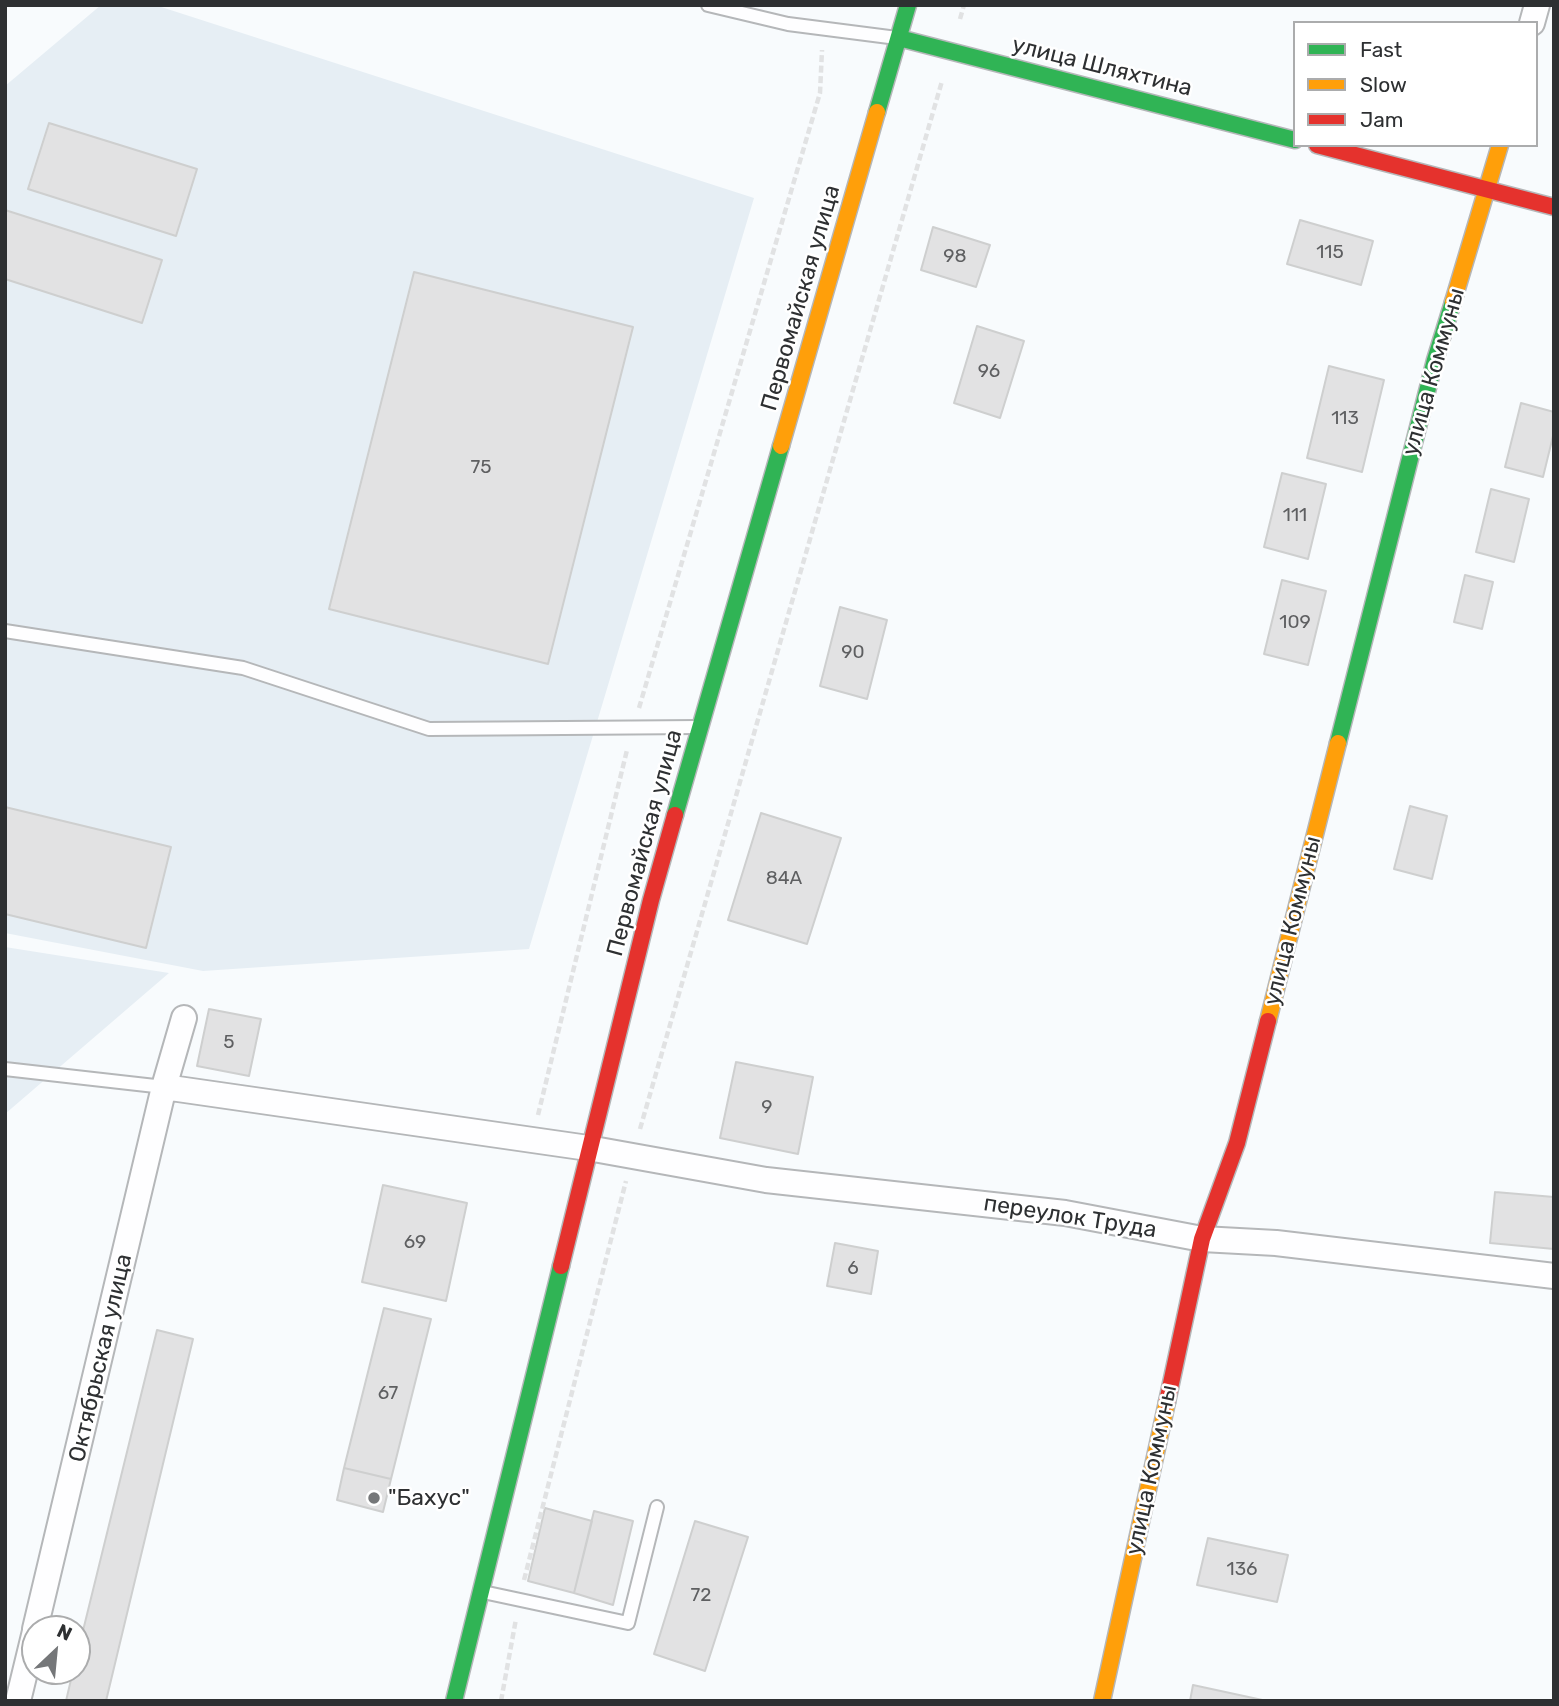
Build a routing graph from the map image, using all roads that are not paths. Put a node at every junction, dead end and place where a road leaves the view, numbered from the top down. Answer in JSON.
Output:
{"nodes":[{"id":1,"x":708,"y":5,"type":"edge"},
{"id":2,"x":908,"y":5,"type":"edge"},
{"id":3,"x":899,"y":38,"type":"junction"},
{"id":4,"x":1293,"y":139,"type":"edge"},
{"id":5,"x":1325,"y":147,"type":"edge"},
{"id":6,"x":1499,"y":147,"type":"edge"},
{"id":7,"x":1488,"y":189,"type":"junction"},
{"id":8,"x":1554,"y":207,"type":"edge"},
{"id":9,"x":5,"y":631,"type":"edge"},
{"id":10,"x":701,"y":727,"type":"junction"},
{"id":11,"x":184,"y":1018,"type":"dead end"},
{"id":12,"x":5,"y":1069,"type":"edge"},
{"id":13,"x":164,"y":1087,"type":"junction"},
{"id":14,"x":589,"y":1149,"type":"junction"},
{"id":15,"x":1202,"y":1239,"type":"junction"},
{"id":16,"x":1554,"y":1276,"type":"edge"},
{"id":17,"x":657,"y":1507,"type":"dead end"},
{"id":18,"x":480,"y":1592,"type":"junction"},
{"id":19,"x":39,"y":1615,"type":"edge"},
{"id":20,"x":454,"y":1701,"type":"edge"},
{"id":21,"x":1102,"y":1701,"type":"edge"}],
"edges":[{"from":1,"to":3,"type":"lane"},
{"from":2,"to":3,"type":"main road","name":"Первомайская улица"},
{"from":3,"to":4,"type":"main road","name":"улица Шляхтина"},
{"from":3,"to":10,"type":"main road","name":"Первомайская улица"},
{"from":5,"to":7,"type":"main road"},
{"from":6,"to":7,"type":"main road","name":"улица Коммуны"},
{"from":7,"to":8,"type":"main road"},
{"from":7,"to":15,"type":"main road","name":"улица Коммуны"},
{"from":9,"to":10,"type":"lane"},
{"from":10,"to":14,"type":"main road","name":"Первомайская улица"},
{"from":11,"to":13,"type":"street","name":"Октябрьская улица"},
{"from":12,"to":13,"type":"lane"},
{"from":13,"to":14,"type":"street","name":"переулок Труда"},
{"from":13,"to":19,"type":"street","name":"Октябрьская улица"},
{"from":14,"to":15,"type":"street","name":"переулок Труда"},
{"from":14,"to":18,"type":"main road","name":"Первомайская улица"},
{"from":15,"to":16,"type":"street","name":"переулок Труда"},
{"from":15,"to":21,"type":"main road","name":"улица Коммуны"},
{"from":17,"to":18,"type":"lane"},
{"from":18,"to":20,"type":"main road","name":"Первомайская улица"}]}
